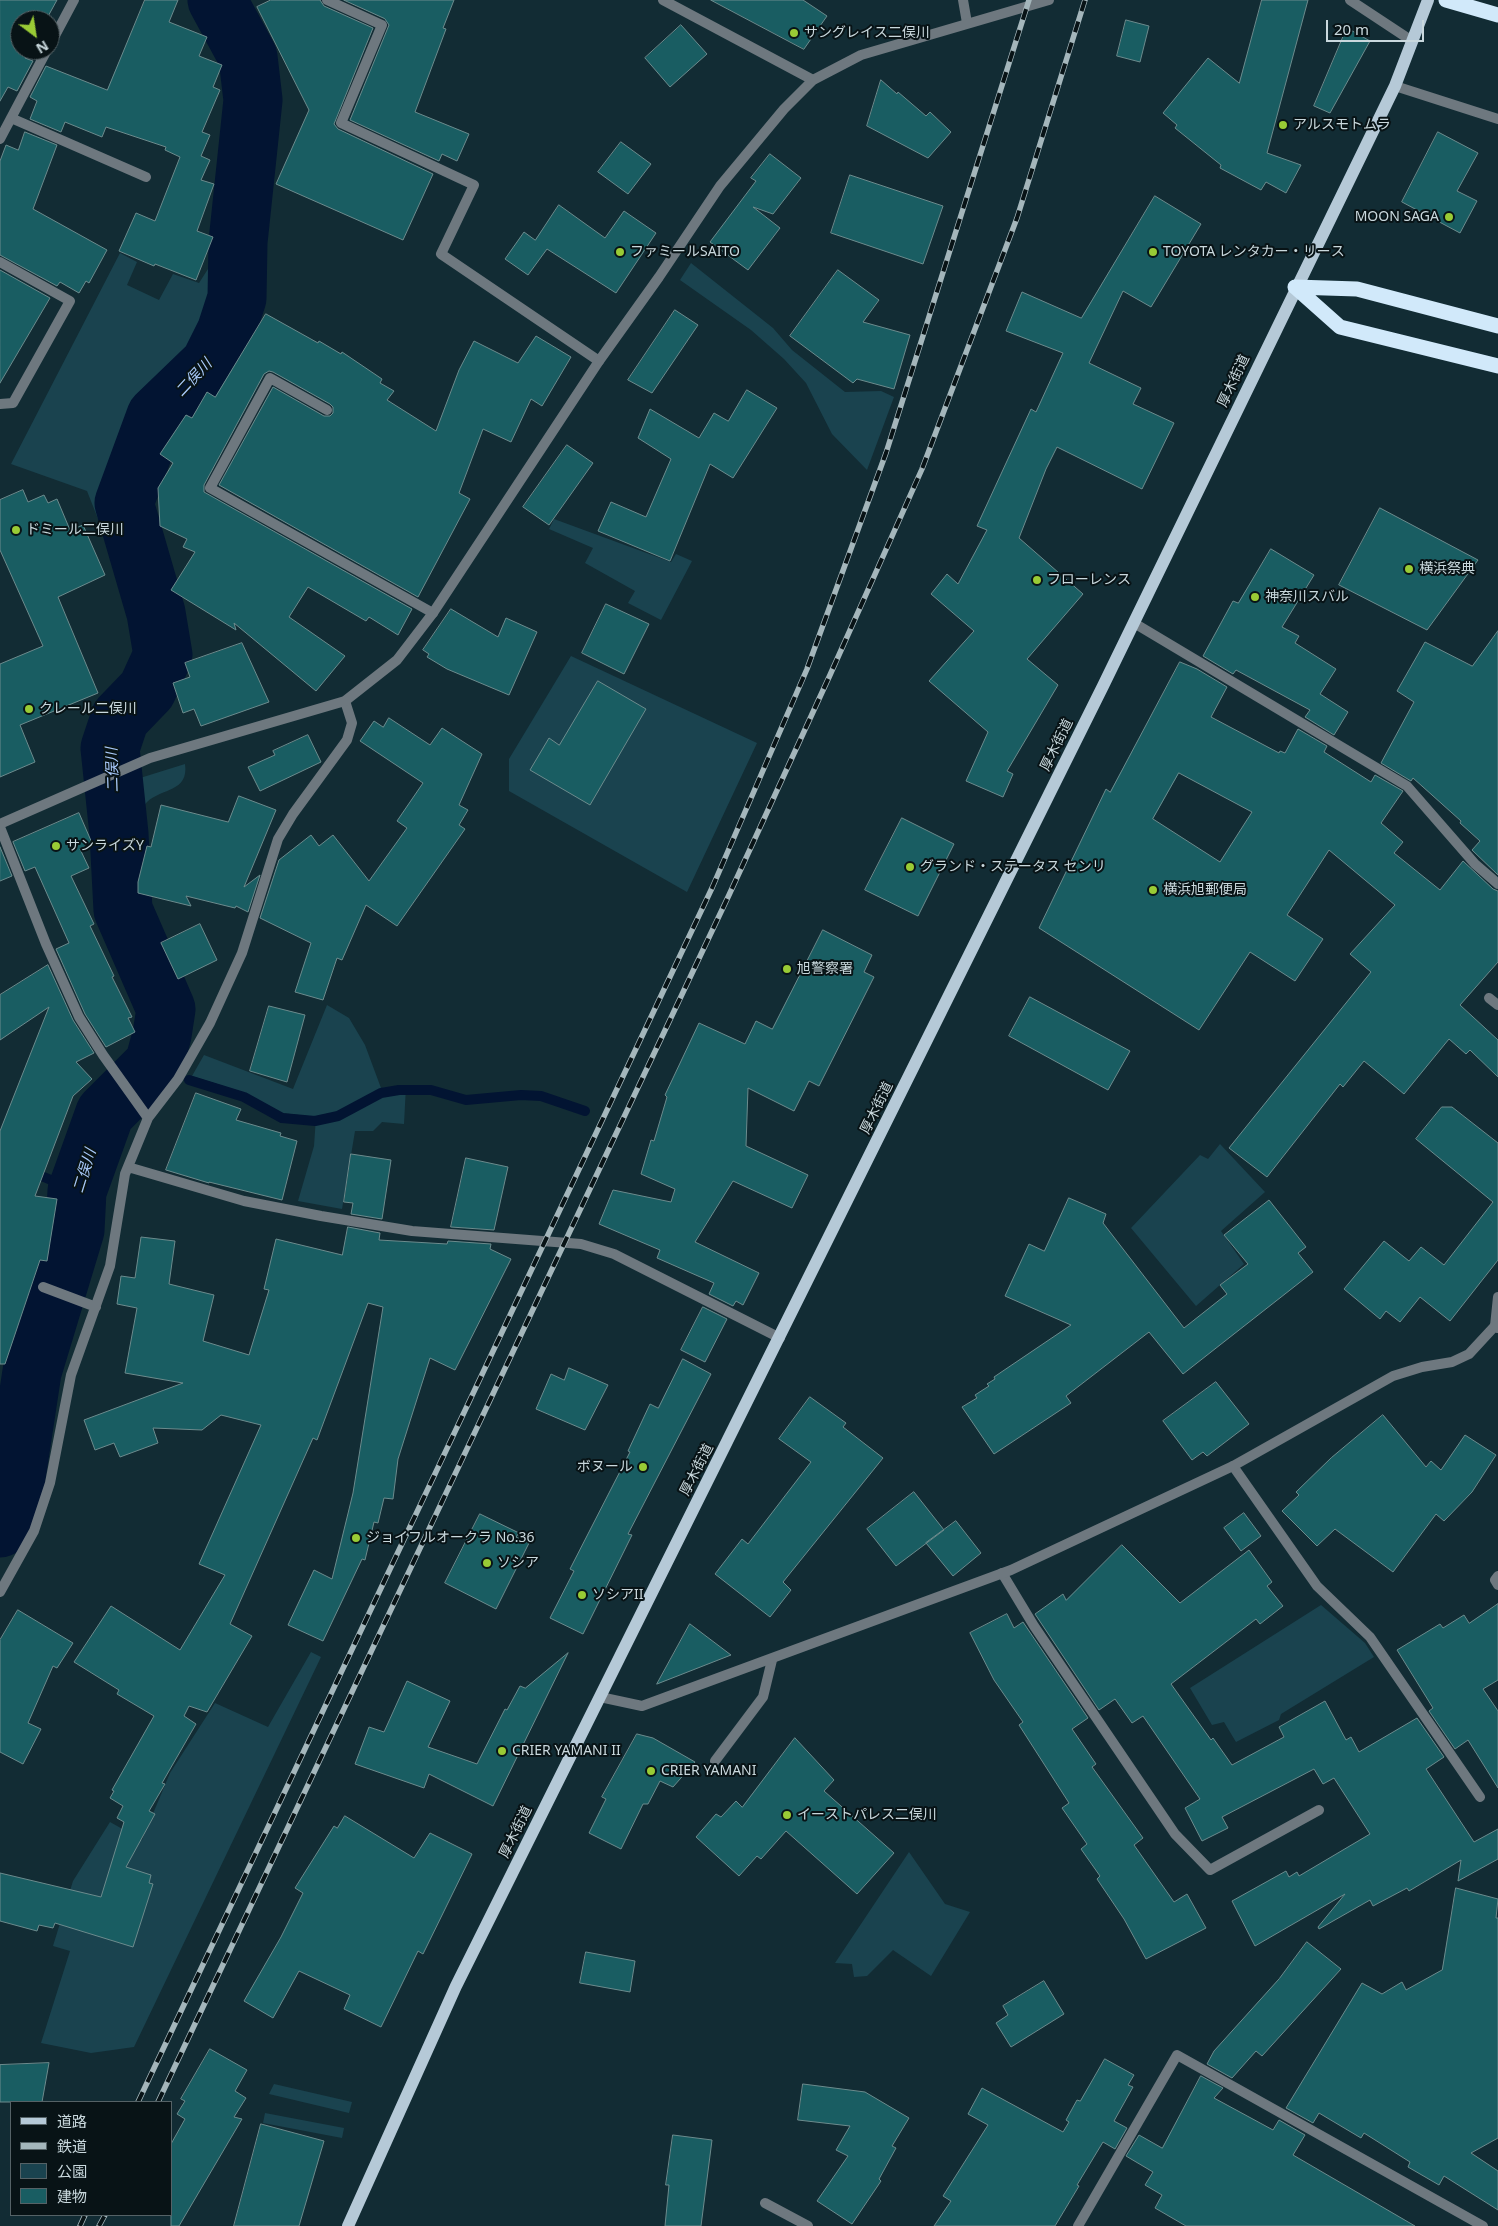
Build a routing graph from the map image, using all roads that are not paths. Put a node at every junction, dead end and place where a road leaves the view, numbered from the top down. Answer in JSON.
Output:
{"nodes":[{"id":1,"x":74,"y":0,"type":"edge"},
{"id":2,"x":327,"y":0,"type":"edge"},
{"id":3,"x":663,"y":0,"type":"edge"},
{"id":4,"x":963,"y":0,"type":"edge"},
{"id":5,"x":1048,"y":0,"type":"edge"},
{"id":6,"x":1350,"y":0,"type":"edge"},
{"id":7,"x":1428,"y":0,"type":"edge"},
{"id":8,"x":1446,"y":0,"type":"edge"},
{"id":9,"x":1498,"y":15,"type":"edge"},
{"id":10,"x":967,"y":23,"type":"junction"},
{"id":11,"x":60,"y":26,"type":"edge"},
{"id":12,"x":1412,"y":40,"type":"junction"},
{"id":13,"x":42,"y":60,"type":"edge"},
{"id":14,"x":813,"y":80,"type":"junction"},
{"id":15,"x":1395,"y":86,"type":"junction"},
{"id":16,"x":11,"y":118,"type":"junction"},
{"id":17,"x":1498,"y":119,"type":"edge"},
{"id":18,"x":0,"y":139,"type":"edge"},
{"id":19,"x":146,"y":177,"type":"dead end"},
{"id":20,"x":0,"y":262,"type":"edge"},
{"id":21,"x":1295,"y":287,"type":"junction"},
{"id":22,"x":1498,"y":326,"type":"edge"},
{"id":23,"x":599,"y":361,"type":"junction"},
{"id":24,"x":1498,"y":366,"type":"edge"},
{"id":25,"x":0,"y":404,"type":"edge"},
{"id":26,"x":327,"y":410,"type":"dead end"},
{"id":27,"x":433,"y":613,"type":"junction"},
{"id":28,"x":1134,"y":623,"type":"junction"},
{"id":29,"x":345,"y":701,"type":"junction"},
{"id":30,"x":0,"y":825,"type":"edge"},
{"id":31,"x":1498,"y":884,"type":"edge"},
{"id":32,"x":1489,"y":998,"type":"dead end"},
{"id":33,"x":1498,"y":1005,"type":"edge"},
{"id":34,"x":148,"y":1118,"type":"junction"},
{"id":35,"x":128,"y":1167,"type":"junction"},
{"id":36,"x":43,"y":1287,"type":"dead end"},
{"id":37,"x":1498,"y":1297,"type":"edge"},
{"id":38,"x":96,"y":1307,"type":"junction"},
{"id":39,"x":1497,"y":1327,"type":"edge"},
{"id":40,"x":780,"y":1338,"type":"junction"},
{"id":41,"x":1233,"y":1466,"type":"junction"},
{"id":42,"x":1002,"y":1573,"type":"junction"},
{"id":43,"x":1498,"y":1576,"type":"edge"},
{"id":44,"x":1498,"y":1585,"type":"edge"},
{"id":45,"x":0,"y":1592,"type":"edge"},
{"id":46,"x":772,"y":1660,"type":"junction"},
{"id":47,"x":600,"y":1697,"type":"junction"},
{"id":48,"x":715,"y":1761,"type":"dead end"},
{"id":49,"x":1480,"y":1797,"type":"dead end"},
{"id":50,"x":1320,"y":1810,"type":"dead end"},
{"id":51,"x":765,"y":2203,"type":"dead end"},
{"id":52,"x":348,"y":2226,"type":"edge"},
{"id":53,"x":808,"y":2226,"type":"edge"},
{"id":54,"x":1078,"y":2226,"type":"edge"},
{"id":55,"x":1483,"y":2226,"type":"edge"}],
"edges":[{"from":1,"to":11,"type":"street"},
{"from":2,"to":23,"type":"street"},
{"from":3,"to":14,"type":"street"},
{"from":4,"to":10,"type":"street"},
{"from":5,"to":10,"type":"street"},
{"from":6,"to":12,"type":"street"},
{"from":7,"to":12,"type":"main road","name":"厚木街道"},
{"from":8,"to":9,"type":"highway"},
{"from":10,"to":14,"type":"street"},
{"from":12,"to":15,"type":"main road","name":"厚木街道"},
{"from":13,"to":16,"type":"street"},
{"from":14,"to":23,"type":"street"},
{"from":15,"to":17,"type":"street"},
{"from":15,"to":21,"type":"main road","name":"厚木街道"},
{"from":16,"to":18,"type":"street"},
{"from":16,"to":19,"type":"street"},
{"from":20,"to":25,"type":"street"},
{"from":21,"to":22,"type":"highway"},
{"from":21,"to":24,"type":"highway"},
{"from":21,"to":28,"type":"main road","name":"厚木街道"},
{"from":23,"to":27,"type":"street"},
{"from":26,"to":27,"type":"street"},
{"from":27,"to":29,"type":"street"},
{"from":28,"to":31,"type":"street"},
{"from":28,"to":40,"type":"main road","name":"厚木街道"},
{"from":29,"to":30,"type":"street"},
{"from":29,"to":34,"type":"street"},
{"from":30,"to":34,"type":"street"},
{"from":32,"to":33,"type":"street"},
{"from":34,"to":35,"type":"street"},
{"from":35,"to":38,"type":"street"},
{"from":35,"to":40,"type":"street"},
{"from":36,"to":38,"type":"street"},
{"from":37,"to":39,"type":"street"},
{"from":38,"to":45,"type":"street"},
{"from":39,"to":41,"type":"street"},
{"from":40,"to":47,"type":"main road","name":"厚木街道"},
{"from":41,"to":42,"type":"street"},
{"from":41,"to":49,"type":"street"},
{"from":42,"to":46,"type":"street"},
{"from":42,"to":50,"type":"street"},
{"from":43,"to":44,"type":"street"},
{"from":46,"to":47,"type":"street"},
{"from":46,"to":48,"type":"street"},
{"from":47,"to":52,"type":"main road","name":"厚木街道"},
{"from":51,"to":53,"type":"street"},
{"from":54,"to":55,"type":"street"}]}
